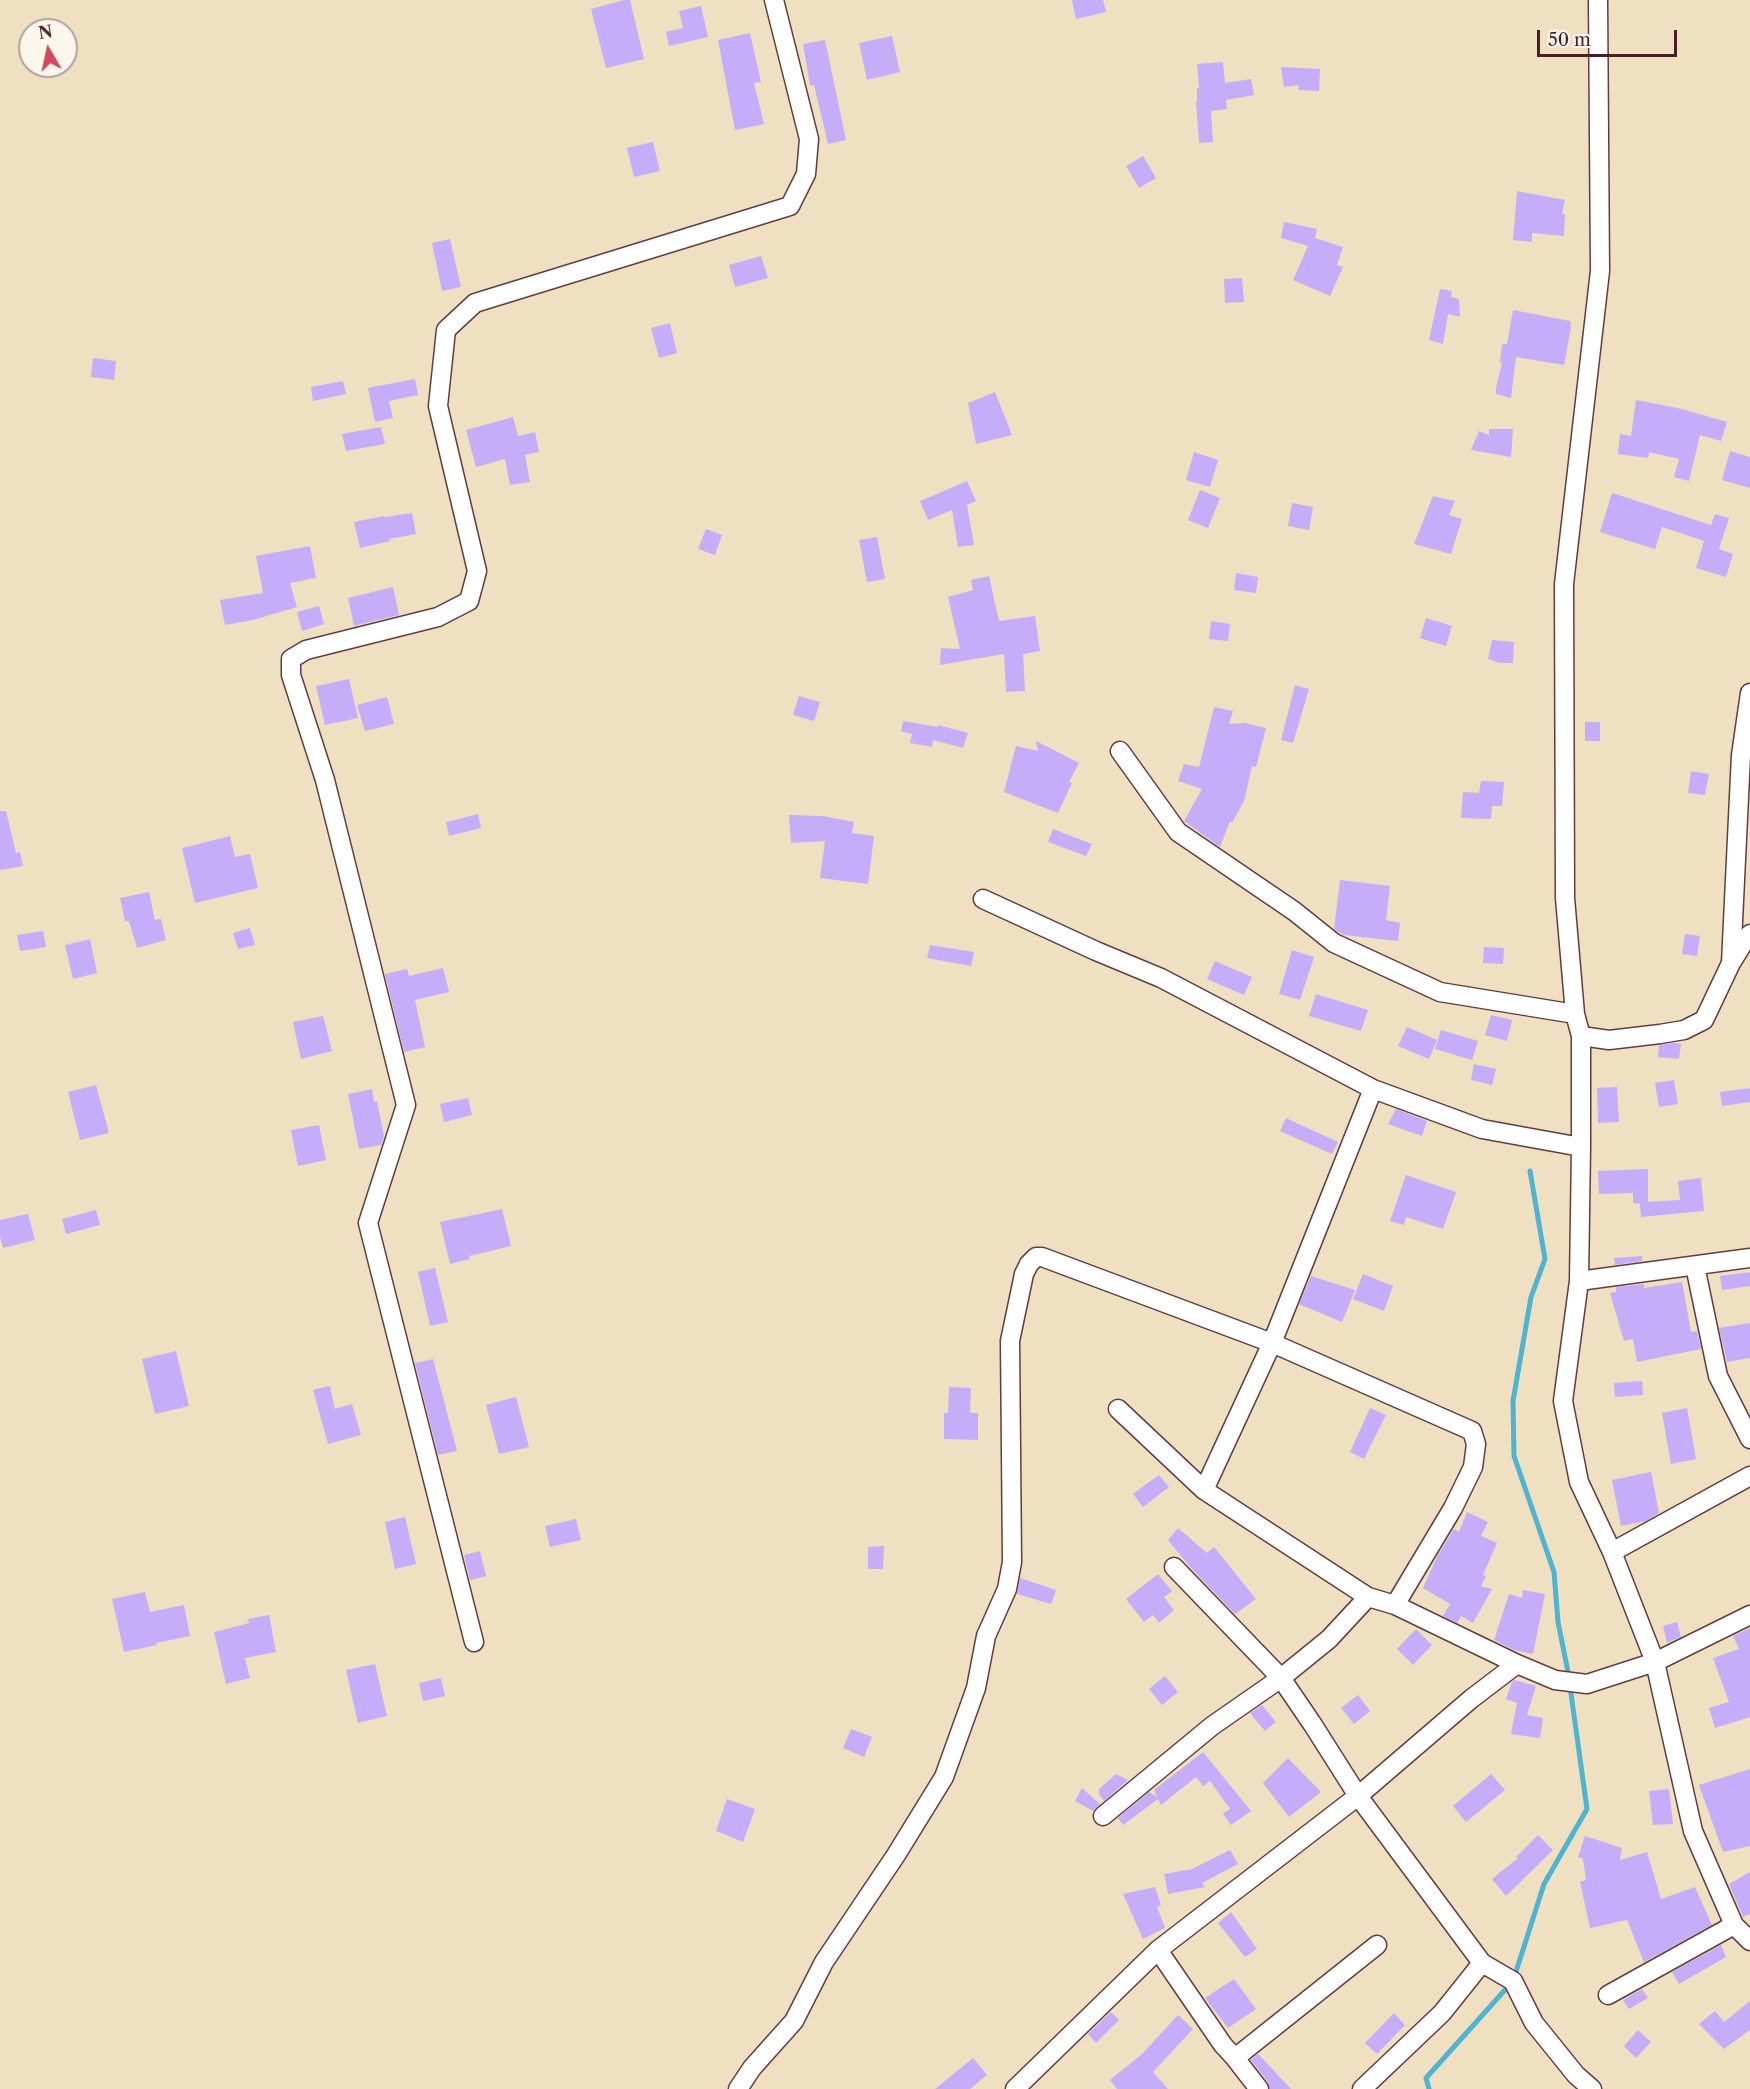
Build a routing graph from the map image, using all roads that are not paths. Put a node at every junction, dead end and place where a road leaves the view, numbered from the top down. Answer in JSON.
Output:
{"nodes":[{"id":1,"x":774,"y":0,"type":"edge"},
{"id":2,"x":1598,"y":0,"type":"edge"},
{"id":3,"x":1750,"y":693,"type":"edge"},
{"id":4,"x":1120,"y":751,"type":"dead end"},
{"id":5,"x":983,"y":899,"type":"dead end"},
{"id":6,"x":1750,"y":934,"type":"edge"},
{"id":7,"x":1731,"y":963,"type":"junction"},
{"id":8,"x":1575,"y":1014,"type":"junction"},
{"id":9,"x":1581,"y":1036,"type":"junction"},
{"id":10,"x":1372,"y":1089,"type":"junction"},
{"id":11,"x":1581,"y":1147,"type":"junction"},
{"id":12,"x":1750,"y":1257,"type":"edge"},
{"id":13,"x":1695,"y":1266,"type":"junction"},
{"id":14,"x":1579,"y":1281,"type":"junction"},
{"id":15,"x":1272,"y":1343,"type":"junction"},
{"id":16,"x":1118,"y":1409,"type":"dead end"},
{"id":17,"x":1750,"y":1438,"type":"edge"},
{"id":18,"x":1750,"y":1476,"type":"edge"},
{"id":19,"x":1204,"y":1491,"type":"junction"},
{"id":20,"x":1612,"y":1552,"type":"junction"},
{"id":21,"x":1174,"y":1567,"type":"dead end"},
{"id":22,"x":1368,"y":1597,"type":"junction"},
{"id":23,"x":1395,"y":1605,"type":"junction"},
{"id":24,"x":1750,"y":1615,"type":"edge"},
{"id":25,"x":474,"y":1642,"type":"dead end"},
{"id":26,"x":1655,"y":1662,"type":"junction"},
{"id":27,"x":1517,"y":1664,"type":"junction"},
{"id":28,"x":1281,"y":1678,"type":"junction"},
{"id":29,"x":1358,"y":1796,"type":"junction"},
{"id":30,"x":1103,"y":1816,"type":"dead end"},
{"id":31,"x":1734,"y":1925,"type":"junction"},
{"id":32,"x":1750,"y":1940,"type":"edge"},
{"id":33,"x":1377,"y":1945,"type":"dead end"},
{"id":34,"x":1158,"y":1950,"type":"junction"},
{"id":35,"x":1482,"y":1963,"type":"junction"},
{"id":36,"x":1608,"y":1995,"type":"dead end"},
{"id":37,"x":1234,"y":2058,"type":"junction"},
{"id":38,"x":738,"y":2089,"type":"edge"},
{"id":39,"x":1014,"y":2089,"type":"edge"},
{"id":40,"x":1259,"y":2089,"type":"edge"},
{"id":41,"x":1362,"y":2089,"type":"edge"},
{"id":42,"x":1592,"y":2089,"type":"edge"}],
"edges":[{"from":1,"to":25,"type":"street"},
{"from":2,"to":8,"type":"street"},
{"from":3,"to":7,"type":"street"},
{"from":4,"to":8,"type":"street"},
{"from":5,"to":10,"type":"street"},
{"from":6,"to":7,"type":"street"},
{"from":7,"to":9,"type":"street"},
{"from":8,"to":9,"type":"street"},
{"from":9,"to":11,"type":"street"},
{"from":10,"to":11,"type":"street"},
{"from":10,"to":15,"type":"street"},
{"from":11,"to":14,"type":"street"},
{"from":12,"to":13,"type":"street"},
{"from":13,"to":14,"type":"street"},
{"from":13,"to":17,"type":"street"},
{"from":14,"to":20,"type":"street"},
{"from":15,"to":19,"type":"street"},
{"from":15,"to":23,"type":"street"},
{"from":15,"to":38,"type":"street"},
{"from":16,"to":19,"type":"street"},
{"from":18,"to":20,"type":"street"},
{"from":19,"to":22,"type":"street"},
{"from":20,"to":26,"type":"street"},
{"from":21,"to":28,"type":"street"},
{"from":22,"to":23,"type":"street"},
{"from":22,"to":28,"type":"street"},
{"from":23,"to":27,"type":"street"},
{"from":24,"to":26,"type":"street"},
{"from":26,"to":27,"type":"street"},
{"from":26,"to":31,"type":"street"},
{"from":27,"to":29,"type":"street"},
{"from":28,"to":29,"type":"street"},
{"from":28,"to":30,"type":"street"},
{"from":29,"to":34,"type":"street"},
{"from":29,"to":35,"type":"street"},
{"from":31,"to":32,"type":"street"},
{"from":31,"to":36,"type":"street"},
{"from":33,"to":37,"type":"street"},
{"from":34,"to":37,"type":"street"},
{"from":34,"to":39,"type":"street"},
{"from":35,"to":41,"type":"street"},
{"from":35,"to":42,"type":"street"},
{"from":37,"to":40,"type":"street"}]}
